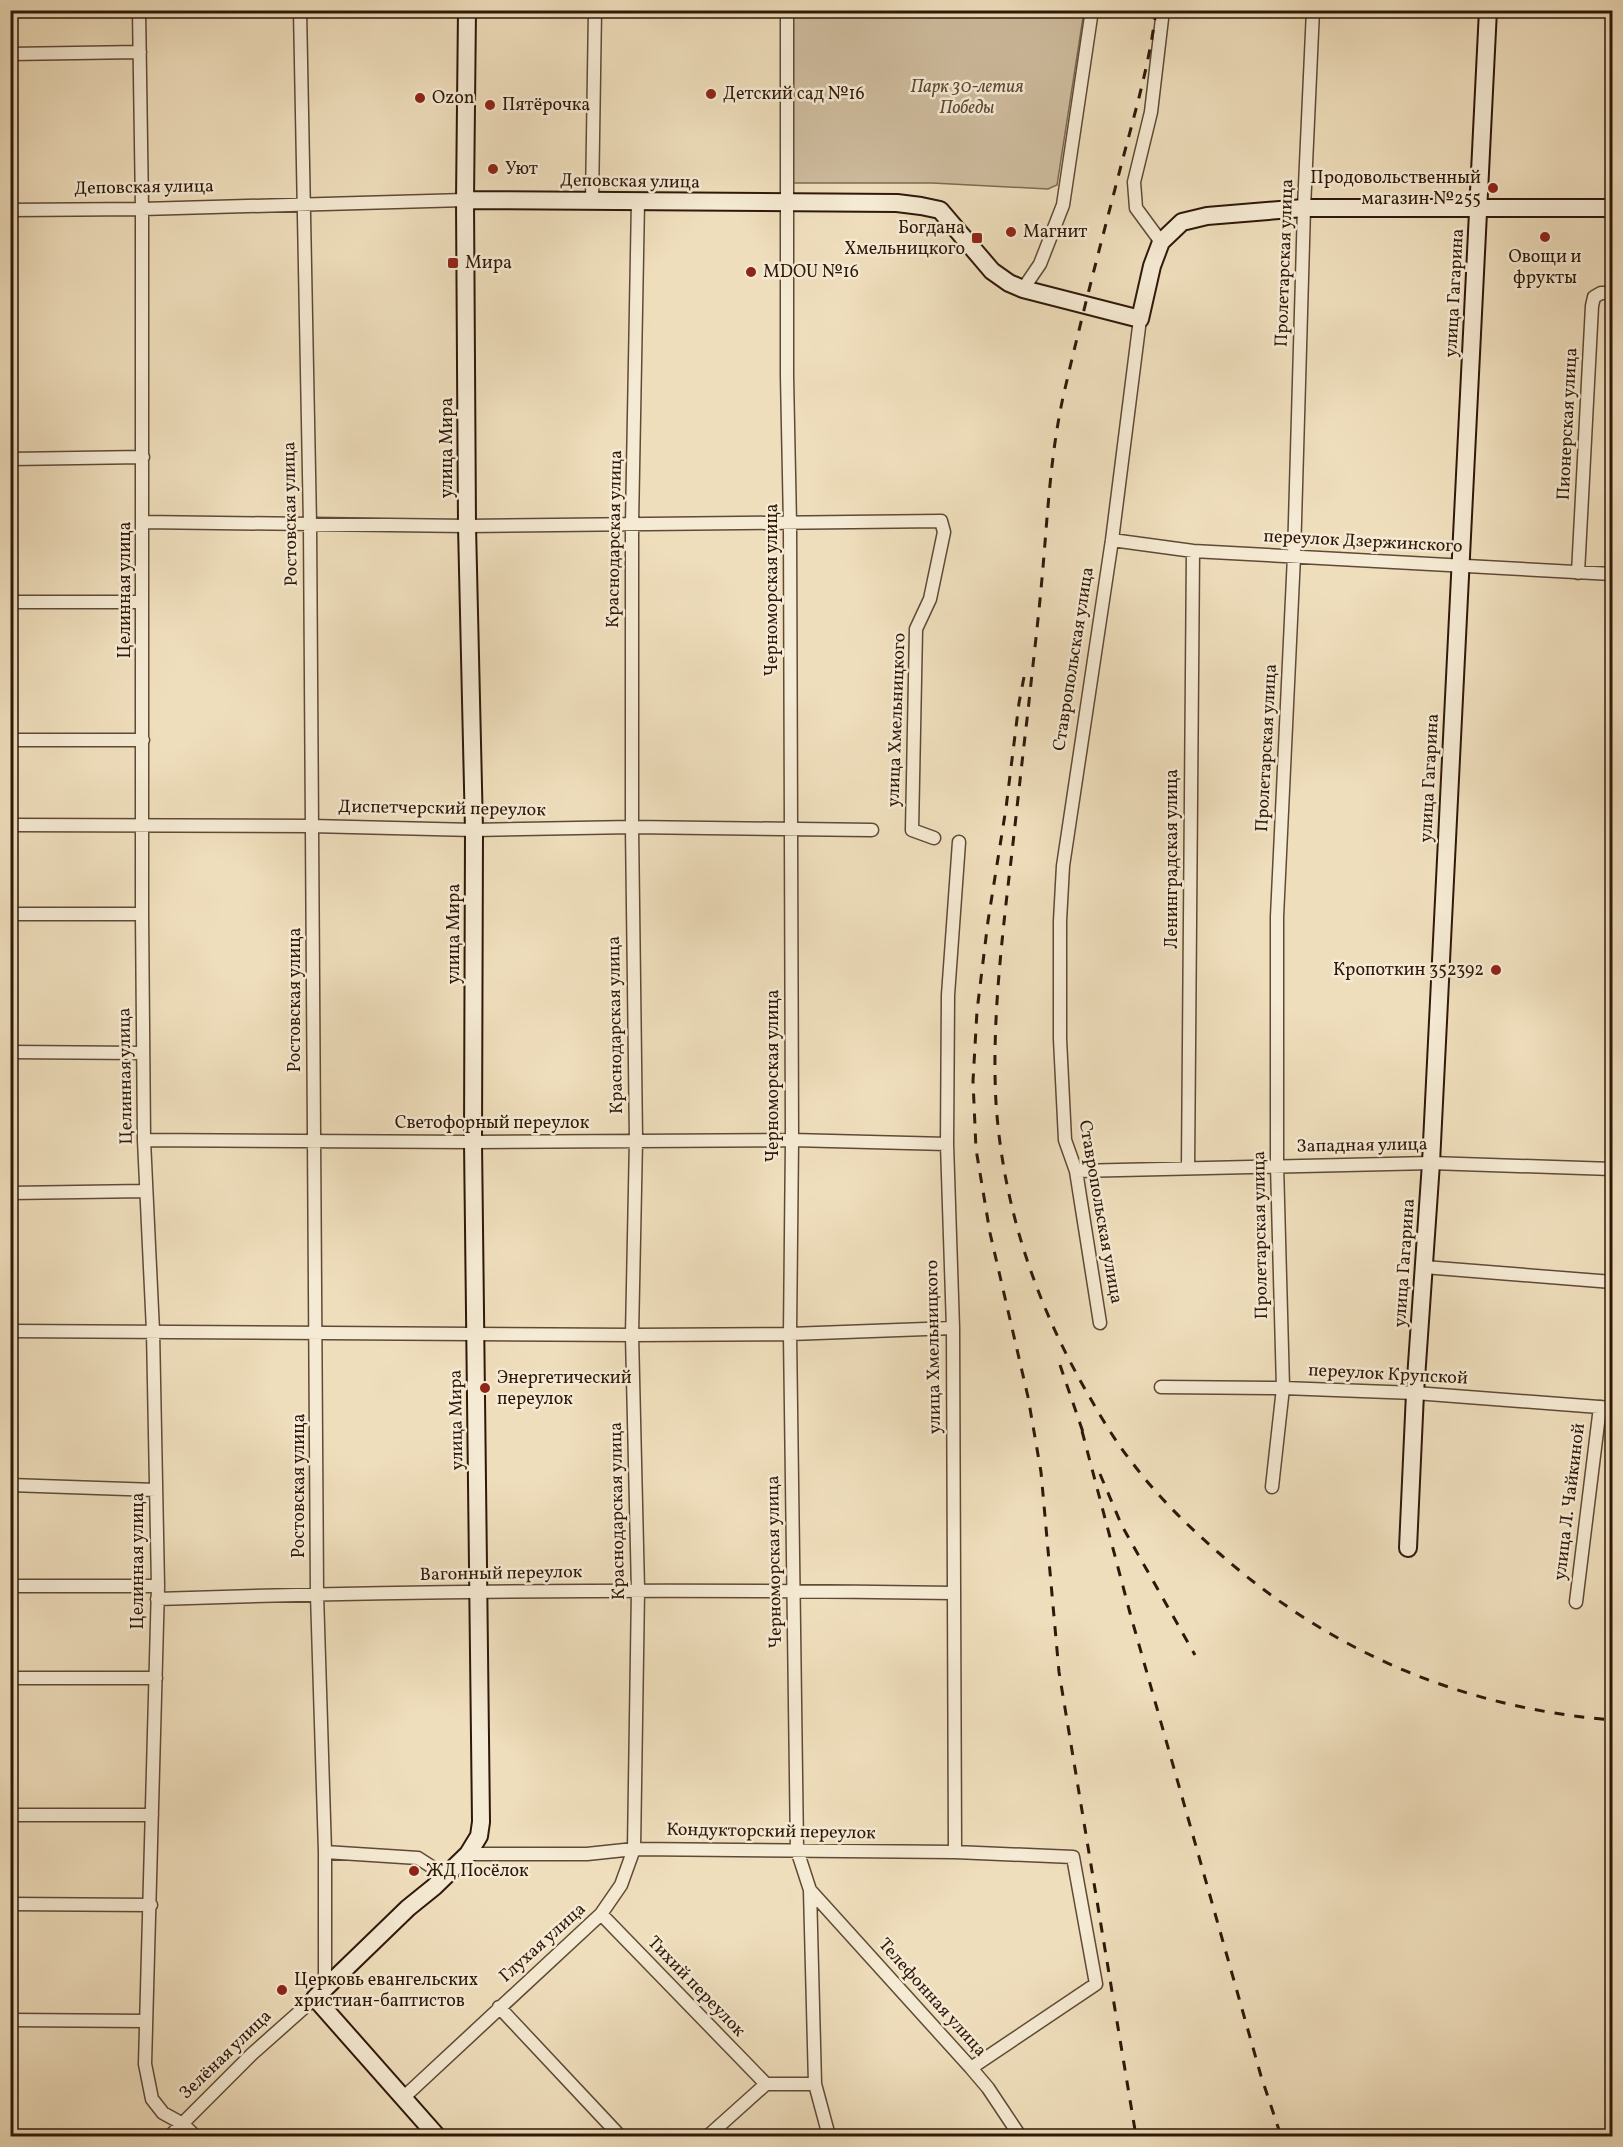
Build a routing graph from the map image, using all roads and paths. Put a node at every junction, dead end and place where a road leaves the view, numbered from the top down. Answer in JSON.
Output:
{"nodes":[{"id":1,"x":139,"y":10,"type":"edge"},
{"id":2,"x":300,"y":10,"type":"edge"},
{"id":3,"x":467,"y":10,"type":"edge"},
{"id":4,"x":595,"y":10,"type":"edge"},
{"id":5,"x":787,"y":10,"type":"edge"},
{"id":6,"x":1092,"y":10,"type":"edge"},
{"id":7,"x":1163,"y":10,"type":"edge"},
{"id":8,"x":1313,"y":10,"type":"edge"},
{"id":9,"x":1488,"y":10,"type":"edge"},
{"id":10,"x":140,"y":52,"type":"junction"},
{"id":11,"x":10,"y":54,"type":"edge"},
{"id":12,"x":465,"y":200,"type":"junction"},
{"id":13,"x":592,"y":201,"type":"junction"},
{"id":14,"x":638,"y":201,"type":"junction"},
{"id":15,"x":786,"y":202,"type":"junction"},
{"id":16,"x":303,"y":203,"type":"junction"},
{"id":17,"x":1304,"y":208,"type":"junction"},
{"id":18,"x":1612,"y":208,"type":"edge"},
{"id":19,"x":142,"y":209,"type":"junction"},
{"id":20,"x":1479,"y":209,"type":"junction"},
{"id":21,"x":10,"y":210,"type":"edge"},
{"id":22,"x":1161,"y":242,"type":"junction"},
{"id":23,"x":1023,"y":289,"type":"junction"},
{"id":24,"x":1612,"y":293,"type":"edge"},
{"id":25,"x":1140,"y":319,"type":"junction"},
{"id":26,"x":144,"y":457,"type":"junction"},
{"id":27,"x":10,"y":459,"type":"edge"},
{"id":28,"x":143,"y":522,"type":"junction"},
{"id":29,"x":310,"y":524,"type":"junction"},
{"id":30,"x":632,"y":524,"type":"junction"},
{"id":31,"x":790,"y":524,"type":"junction"},
{"id":32,"x":467,"y":526,"type":"junction"},
{"id":33,"x":1112,"y":540,"type":"junction"},
{"id":34,"x":1193,"y":551,"type":"junction"},
{"id":35,"x":1294,"y":556,"type":"junction"},
{"id":36,"x":1460,"y":566,"type":"junction"},
{"id":37,"x":1578,"y":573,"type":"junction"},
{"id":38,"x":1612,"y":574,"type":"edge"},
{"id":39,"x":10,"y":602,"type":"edge"},
{"id":40,"x":142,"y":602,"type":"junction"},
{"id":41,"x":10,"y":740,"type":"edge"},
{"id":42,"x":143,"y":740,"type":"junction"},
{"id":43,"x":10,"y":825,"type":"edge"},
{"id":44,"x":142,"y":825,"type":"junction"},
{"id":45,"x":311,"y":826,"type":"junction"},
{"id":46,"x":632,"y":827,"type":"junction"},
{"id":47,"x":790,"y":828,"type":"junction"},
{"id":48,"x":474,"y":830,"type":"junction"},
{"id":49,"x":872,"y":830,"type":"dead end"},
{"id":50,"x":934,"y":838,"type":"dead end"},
{"id":51,"x":959,"y":842,"type":"dead end"},
{"id":52,"x":10,"y":914,"type":"edge"},
{"id":53,"x":142,"y":914,"type":"junction"},
{"id":54,"x":10,"y":1052,"type":"edge"},
{"id":55,"x":143,"y":1053,"type":"junction"},
{"id":56,"x":144,"y":1140,"type":"junction"},
{"id":57,"x":636,"y":1140,"type":"junction"},
{"id":58,"x":792,"y":1140,"type":"junction"},
{"id":59,"x":314,"y":1141,"type":"junction"},
{"id":60,"x":473,"y":1142,"type":"junction"},
{"id":61,"x":947,"y":1144,"type":"junction"},
{"id":62,"x":1431,"y":1163,"type":"junction"},
{"id":63,"x":1277,"y":1165,"type":"junction"},
{"id":64,"x":1188,"y":1168,"type":"junction"},
{"id":65,"x":1612,"y":1169,"type":"edge"},
{"id":66,"x":1076,"y":1170,"type":"junction"},
{"id":67,"x":146,"y":1191,"type":"junction"},
{"id":68,"x":10,"y":1193,"type":"edge"},
{"id":69,"x":1424,"y":1267,"type":"junction"},
{"id":70,"x":1612,"y":1282,"type":"edge"},
{"id":71,"x":1100,"y":1323,"type":"dead end"},
{"id":72,"x":953,"y":1328,"type":"junction"},
{"id":73,"x":10,"y":1331,"type":"edge"},
{"id":74,"x":153,"y":1331,"type":"junction"},
{"id":75,"x":317,"y":1332,"type":"junction"},
{"id":76,"x":474,"y":1333,"type":"junction"},
{"id":77,"x":790,"y":1334,"type":"junction"},
{"id":78,"x":633,"y":1335,"type":"junction"},
{"id":79,"x":1161,"y":1387,"type":"dead end"},
{"id":80,"x":1283,"y":1388,"type":"junction"},
{"id":81,"x":1415,"y":1393,"type":"junction"},
{"id":82,"x":1599,"y":1407,"type":"junction"},
{"id":83,"x":1612,"y":1408,"type":"edge"},
{"id":84,"x":10,"y":1485,"type":"edge"},
{"id":85,"x":1272,"y":1487,"type":"dead end"},
{"id":86,"x":156,"y":1490,"type":"junction"},
{"id":87,"x":1408,"y":1548,"type":"dead end"},
{"id":88,"x":10,"y":1586,"type":"edge"},
{"id":89,"x":158,"y":1586,"type":"junction"},
{"id":90,"x":638,"y":1590,"type":"junction"},
{"id":91,"x":480,"y":1591,"type":"junction"},
{"id":92,"x":794,"y":1591,"type":"junction"},
{"id":93,"x":953,"y":1593,"type":"junction"},
{"id":94,"x":317,"y":1594,"type":"junction"},
{"id":95,"x":157,"y":1599,"type":"junction"},
{"id":96,"x":1576,"y":1602,"type":"dead end"},
{"id":97,"x":10,"y":1678,"type":"edge"},
{"id":98,"x":156,"y":1678,"type":"junction"},
{"id":99,"x":10,"y":1815,"type":"edge"},
{"id":100,"x":152,"y":1815,"type":"junction"},
{"id":101,"x":634,"y":1849,"type":"junction"},
{"id":102,"x":797,"y":1850,"type":"junction"},
{"id":103,"x":325,"y":1852,"type":"junction"},
{"id":104,"x":955,"y":1852,"type":"junction"},
{"id":105,"x":468,"y":1854,"type":"junction"},
{"id":106,"x":446,"y":1876,"type":"junction"},
{"id":107,"x":810,"y":1890,"type":"junction"},
{"id":108,"x":10,"y":1904,"type":"edge"},
{"id":109,"x":151,"y":1905,"type":"junction"},
{"id":110,"x":601,"y":1914,"type":"junction"},
{"id":111,"x":320,"y":1994,"type":"junction"},
{"id":112,"x":499,"y":2007,"type":"junction"},
{"id":113,"x":10,"y":2020,"type":"edge"},
{"id":114,"x":145,"y":2021,"type":"junction"},
{"id":115,"x":970,"y":2068,"type":"junction"},
{"id":116,"x":766,"y":2084,"type":"junction"},
{"id":117,"x":815,"y":2084,"type":"junction"},
{"id":118,"x":403,"y":2098,"type":"junction"},
{"id":119,"x":183,"y":2124,"type":"junction"},
{"id":120,"x":170,"y":2136,"type":"edge"},
{"id":121,"x":195,"y":2136,"type":"edge"},
{"id":122,"x":437,"y":2136,"type":"edge"},
{"id":123,"x":620,"y":2136,"type":"edge"},
{"id":124,"x":708,"y":2136,"type":"edge"},
{"id":125,"x":829,"y":2136,"type":"edge"},
{"id":126,"x":1020,"y":2136,"type":"edge"}],
"edges":[{"from":1,"to":10,"type":"street","name":"Целинная улица"},
{"from":2,"to":16,"type":"street","name":"Ростовская улица"},
{"from":3,"to":12,"type":"street","name":"улица Мира"},
{"from":4,"to":13,"type":"street"},
{"from":5,"to":15,"type":"street","name":"Черноморская улица"},
{"from":6,"to":23,"type":"street"},
{"from":7,"to":22,"type":"street"},
{"from":8,"to":17,"type":"street","name":"Пролетарская улица"},
{"from":9,"to":20,"type":"street","name":"улица Гагарина"},
{"from":10,"to":11,"type":"street"},
{"from":10,"to":19,"type":"street","name":"Целинная улица"},
{"from":12,"to":13,"type":"street","name":"Деповская улица"},
{"from":12,"to":16,"type":"street","name":"Деповская улица"},
{"from":12,"to":32,"type":"street","name":"улица Мира"},
{"from":13,"to":14,"type":"street","name":"Деповская улица"},
{"from":14,"to":15,"type":"street","name":"Деповская улица"},
{"from":14,"to":30,"type":"street","name":"Краснодарская улица"},
{"from":15,"to":23,"type":"street","name":"Деповская улица"},
{"from":15,"to":31,"type":"street","name":"Черноморская улица"},
{"from":16,"to":19,"type":"street","name":"Деповская улица"},
{"from":16,"to":29,"type":"street","name":"Ростовская улица"},
{"from":17,"to":20,"type":"street"},
{"from":17,"to":22,"type":"street"},
{"from":17,"to":35,"type":"street","name":"Пролетарская улица"},
{"from":18,"to":20,"type":"street"},
{"from":19,"to":21,"type":"street","name":"Деповская улица"},
{"from":19,"to":26,"type":"street","name":"Целинная улица"},
{"from":20,"to":36,"type":"street","name":"улица Гагарина"},
{"from":22,"to":25,"type":"street","name":"Ставропольская улица"},
{"from":23,"to":25,"type":"street","name":"Деповская улица"},
{"from":24,"to":37,"type":"street","name":"Пионерская улица"},
{"from":25,"to":33,"type":"street","name":"Ставропольская улица"},
{"from":26,"to":27,"type":"street"},
{"from":26,"to":28,"type":"street","name":"Целинная улица"},
{"from":28,"to":29,"type":"street"},
{"from":28,"to":40,"type":"street","name":"Целинная улица"},
{"from":29,"to":32,"type":"street"},
{"from":29,"to":45,"type":"street","name":"Ростовская улица"},
{"from":30,"to":31,"type":"street"},
{"from":30,"to":32,"type":"street"},
{"from":30,"to":46,"type":"street","name":"Краснодарская улица"},
{"from":31,"to":47,"type":"street","name":"Черноморская улица"},
{"from":31,"to":50,"type":"street","name":"улица Хмельницкого"},
{"from":32,"to":48,"type":"street","name":"улица Мира"},
{"from":33,"to":34,"type":"street","name":"переулок Дзержинского"},
{"from":33,"to":66,"type":"street","name":"Ставропольская улица"},
{"from":34,"to":35,"type":"street","name":"переулок Дзержинского"},
{"from":34,"to":64,"type":"street","name":"Ленинградская улица"},
{"from":35,"to":36,"type":"street","name":"переулок Дзержинского"},
{"from":35,"to":63,"type":"street","name":"Пролетарская улица"},
{"from":36,"to":37,"type":"street","name":"переулок Дзержинского"},
{"from":36,"to":62,"type":"street","name":"улица Гагарина"},
{"from":37,"to":38,"type":"street","name":"переулок Дзержинского"},
{"from":39,"to":40,"type":"street"},
{"from":40,"to":42,"type":"street","name":"Целинная улица"},
{"from":41,"to":42,"type":"street"},
{"from":42,"to":44,"type":"street","name":"Целинная улица"},
{"from":43,"to":44,"type":"street","name":"Диспетчерский переулок"},
{"from":44,"to":45,"type":"street","name":"Диспетчерский переулок"},
{"from":44,"to":53,"type":"street","name":"Целинная улица"},
{"from":45,"to":48,"type":"street","name":"Диспетчерский переулок"},
{"from":45,"to":59,"type":"street","name":"Ростовская улица"},
{"from":46,"to":47,"type":"street","name":"Диспетчерский переулок"},
{"from":46,"to":48,"type":"street","name":"Диспетчерский переулок"},
{"from":46,"to":57,"type":"street","name":"Краснодарская улица"},
{"from":47,"to":49,"type":"street","name":"Диспетчерский переулок"},
{"from":47,"to":58,"type":"street","name":"Черноморская улица"},
{"from":48,"to":60,"type":"street","name":"улица Мира"},
{"from":51,"to":61,"type":"street","name":"улица Хмельницкого"},
{"from":52,"to":53,"type":"street"},
{"from":53,"to":55,"type":"street","name":"Целинная улица"},
{"from":54,"to":55,"type":"street"},
{"from":55,"to":56,"type":"street","name":"Целинная улица"},
{"from":56,"to":59,"type":"street","name":"Светофорный переулок"},
{"from":56,"to":67,"type":"street","name":"Целинная улица"},
{"from":57,"to":58,"type":"street","name":"Светофорный переулок"},
{"from":57,"to":60,"type":"street","name":"Светофорный переулок"},
{"from":57,"to":78,"type":"street","name":"Краснодарская улица"},
{"from":58,"to":61,"type":"street","name":"Светофорный переулок"},
{"from":58,"to":77,"type":"street","name":"Черноморская улица"},
{"from":59,"to":60,"type":"street","name":"Светофорный переулок"},
{"from":59,"to":75,"type":"street","name":"Ростовская улица"},
{"from":60,"to":76,"type":"street","name":"улица Мира"},
{"from":61,"to":72,"type":"street","name":"улица Хмельницкого"},
{"from":62,"to":63,"type":"street","name":"Западная улица"},
{"from":62,"to":65,"type":"street","name":"Западная улица"},
{"from":62,"to":69,"type":"street","name":"улица Гагарина"},
{"from":63,"to":64,"type":"street","name":"Западная улица"},
{"from":63,"to":80,"type":"street","name":"Пролетарская улица"},
{"from":64,"to":66,"type":"street","name":"Западная улица"},
{"from":66,"to":71,"type":"street","name":"Ставропольская улица"},
{"from":67,"to":68,"type":"street"},
{"from":67,"to":74,"type":"street","name":"Целинная улица"},
{"from":69,"to":70,"type":"street"},
{"from":69,"to":81,"type":"street","name":"улица Гагарина"},
{"from":72,"to":77,"type":"street"},
{"from":72,"to":93,"type":"street","name":"улица Хмельницкого"},
{"from":73,"to":74,"type":"street"},
{"from":74,"to":75,"type":"street"},
{"from":74,"to":86,"type":"street","name":"Целинная улица"},
{"from":75,"to":76,"type":"street"},
{"from":75,"to":94,"type":"street","name":"Ростовская улица"},
{"from":76,"to":78,"type":"street"},
{"from":76,"to":91,"type":"street","name":"улица Мира"},
{"from":77,"to":78,"type":"street"},
{"from":77,"to":92,"type":"street","name":"Черноморская улица"},
{"from":78,"to":90,"type":"street","name":"Краснодарская улица"},
{"from":79,"to":80,"type":"street","name":"переулок Крупской"},
{"from":80,"to":81,"type":"street","name":"переулок Крупской"},
{"from":80,"to":85,"type":"street","name":"Пролетарская улица"},
{"from":81,"to":82,"type":"street","name":"переулок Крупской"},
{"from":81,"to":87,"type":"street","name":"улица Гагарина"},
{"from":82,"to":83,"type":"street","name":"переулок Крупской"},
{"from":82,"to":96,"type":"street","name":"улица Л. Чайкиной"},
{"from":84,"to":86,"type":"street"},
{"from":86,"to":89,"type":"street","name":"Целинная улица"},
{"from":88,"to":89,"type":"street"},
{"from":89,"to":95,"type":"street","name":"Целинная улица"},
{"from":90,"to":91,"type":"street","name":"Вагонный переулок"},
{"from":90,"to":92,"type":"street","name":"Вагонный переулок"},
{"from":90,"to":101,"type":"street","name":"Краснодарская улица"},
{"from":91,"to":94,"type":"street","name":"Вагонный переулок"},
{"from":91,"to":105,"type":"street","name":"улица Мира"},
{"from":92,"to":93,"type":"street","name":"Вагонный переулок"},
{"from":92,"to":102,"type":"street","name":"Черноморская улица"},
{"from":93,"to":104,"type":"street","name":"улица Хмельницкого"},
{"from":94,"to":95,"type":"street","name":"Вагонный переулок"},
{"from":94,"to":103,"type":"street","name":"Ростовская улица"},
{"from":95,"to":98,"type":"street","name":"Целинная улица"},
{"from":97,"to":98,"type":"street"},
{"from":98,"to":100,"type":"street","name":"Целинная улица"},
{"from":99,"to":100,"type":"street"},
{"from":100,"to":109,"type":"street","name":"Целинная улица"},
{"from":101,"to":102,"type":"street","name":"Кондукторский переулок"},
{"from":101,"to":105,"type":"street","name":"Кондукторский переулок"},
{"from":101,"to":110,"type":"street","name":"Глухая улица"},
{"from":102,"to":104,"type":"street","name":"Кондукторский переулок"},
{"from":102,"to":107,"type":"street","name":"Черноморская улица"},
{"from":103,"to":106,"type":"street"},
{"from":103,"to":111,"type":"street","name":"Ростовская улица"},
{"from":104,"to":115,"type":"street","name":"Кондукторский переулок"},
{"from":105,"to":106,"type":"street","name":"Зелёная улица"},
{"from":106,"to":111,"type":"street","name":"Зелёная улица"},
{"from":107,"to":115,"type":"street","name":"Телефонная улица"},
{"from":107,"to":117,"type":"street","name":"Черноморская улица"},
{"from":108,"to":109,"type":"street"},
{"from":109,"to":114,"type":"street","name":"Целинная улица"},
{"from":110,"to":112,"type":"street","name":"Глухая улица"},
{"from":110,"to":116,"type":"street","name":"Тихий переулок"},
{"from":111,"to":118,"type":"street"},
{"from":111,"to":119,"type":"street","name":"Зелёная улица"},
{"from":112,"to":118,"type":"street","name":"Глухая улица"},
{"from":112,"to":123,"type":"street"},
{"from":113,"to":114,"type":"street"},
{"from":114,"to":119,"type":"street","name":"Целинная улица"},
{"from":115,"to":126,"type":"street","name":"Телефонная улица"},
{"from":116,"to":117,"type":"street"},
{"from":116,"to":124,"type":"street"},
{"from":117,"to":125,"type":"street","name":"Черноморская улица"},
{"from":118,"to":122,"type":"street"},
{"from":119,"to":120,"type":"street","name":"Зелёная улица"},
{"from":119,"to":121,"type":"street","name":"Целинная улица"}]}
